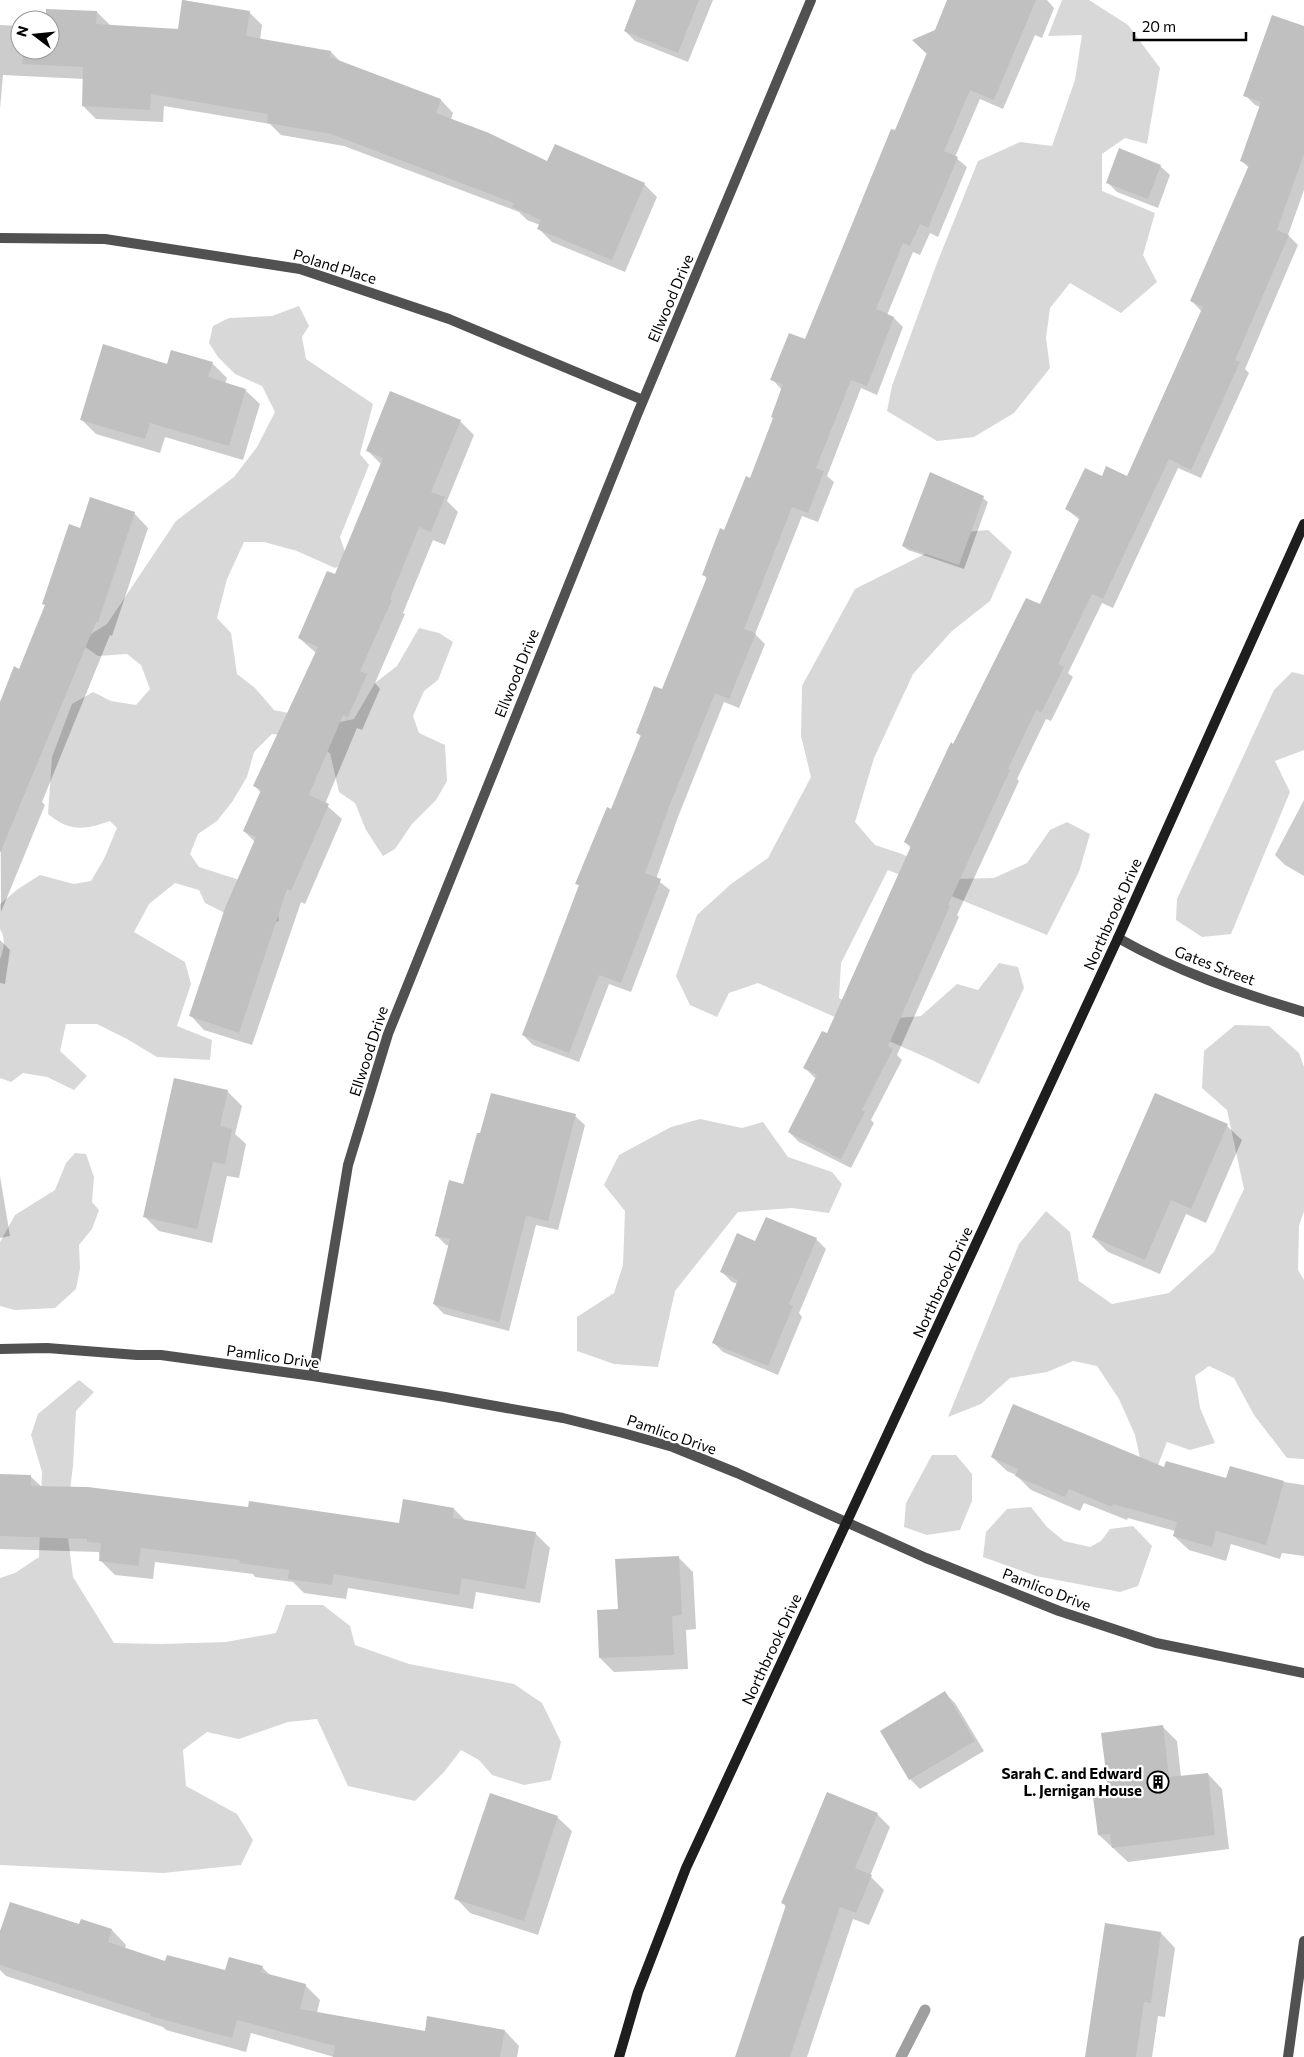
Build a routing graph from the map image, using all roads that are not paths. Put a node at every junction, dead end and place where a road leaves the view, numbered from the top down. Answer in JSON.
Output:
{"nodes":[{"id":1,"x":811,"y":0,"type":"edge"},
{"id":2,"x":0,"y":238,"type":"edge"},
{"id":3,"x":643,"y":400,"type":"junction"},
{"id":4,"x":1304,"y":524,"type":"edge"},
{"id":5,"x":1118,"y":938,"type":"junction"},
{"id":6,"x":1304,"y":1012,"type":"edge"},
{"id":7,"x":0,"y":1349,"type":"edge"},
{"id":8,"x":313,"y":1376,"type":"junction"},
{"id":9,"x":846,"y":1524,"type":"junction"},
{"id":10,"x":1304,"y":1673,"type":"edge"},
{"id":11,"x":1304,"y":1941,"type":"edge"},
{"id":12,"x":619,"y":2057,"type":"edge"},
{"id":13,"x":1288,"y":2057,"type":"edge"}],
"edges":[{"from":1,"to":3,"type":"street","name":"Ellwood Drive"},
{"from":2,"to":3,"type":"street","name":"Poland Place"},
{"from":3,"to":8,"type":"street","name":"Ellwood Drive"},
{"from":4,"to":5,"type":"street","name":"Northbrook Drive"},
{"from":5,"to":6,"type":"street","name":"Gates Street"},
{"from":5,"to":9,"type":"street","name":"Northbrook Drive"},
{"from":7,"to":8,"type":"street","name":"Pamlico Drive"},
{"from":8,"to":9,"type":"street","name":"Pamlico Drive"},
{"from":9,"to":10,"type":"street","name":"Pamlico Drive"},
{"from":9,"to":12,"type":"street","name":"Northbrook Drive"},
{"from":11,"to":13,"type":"street"}]}
